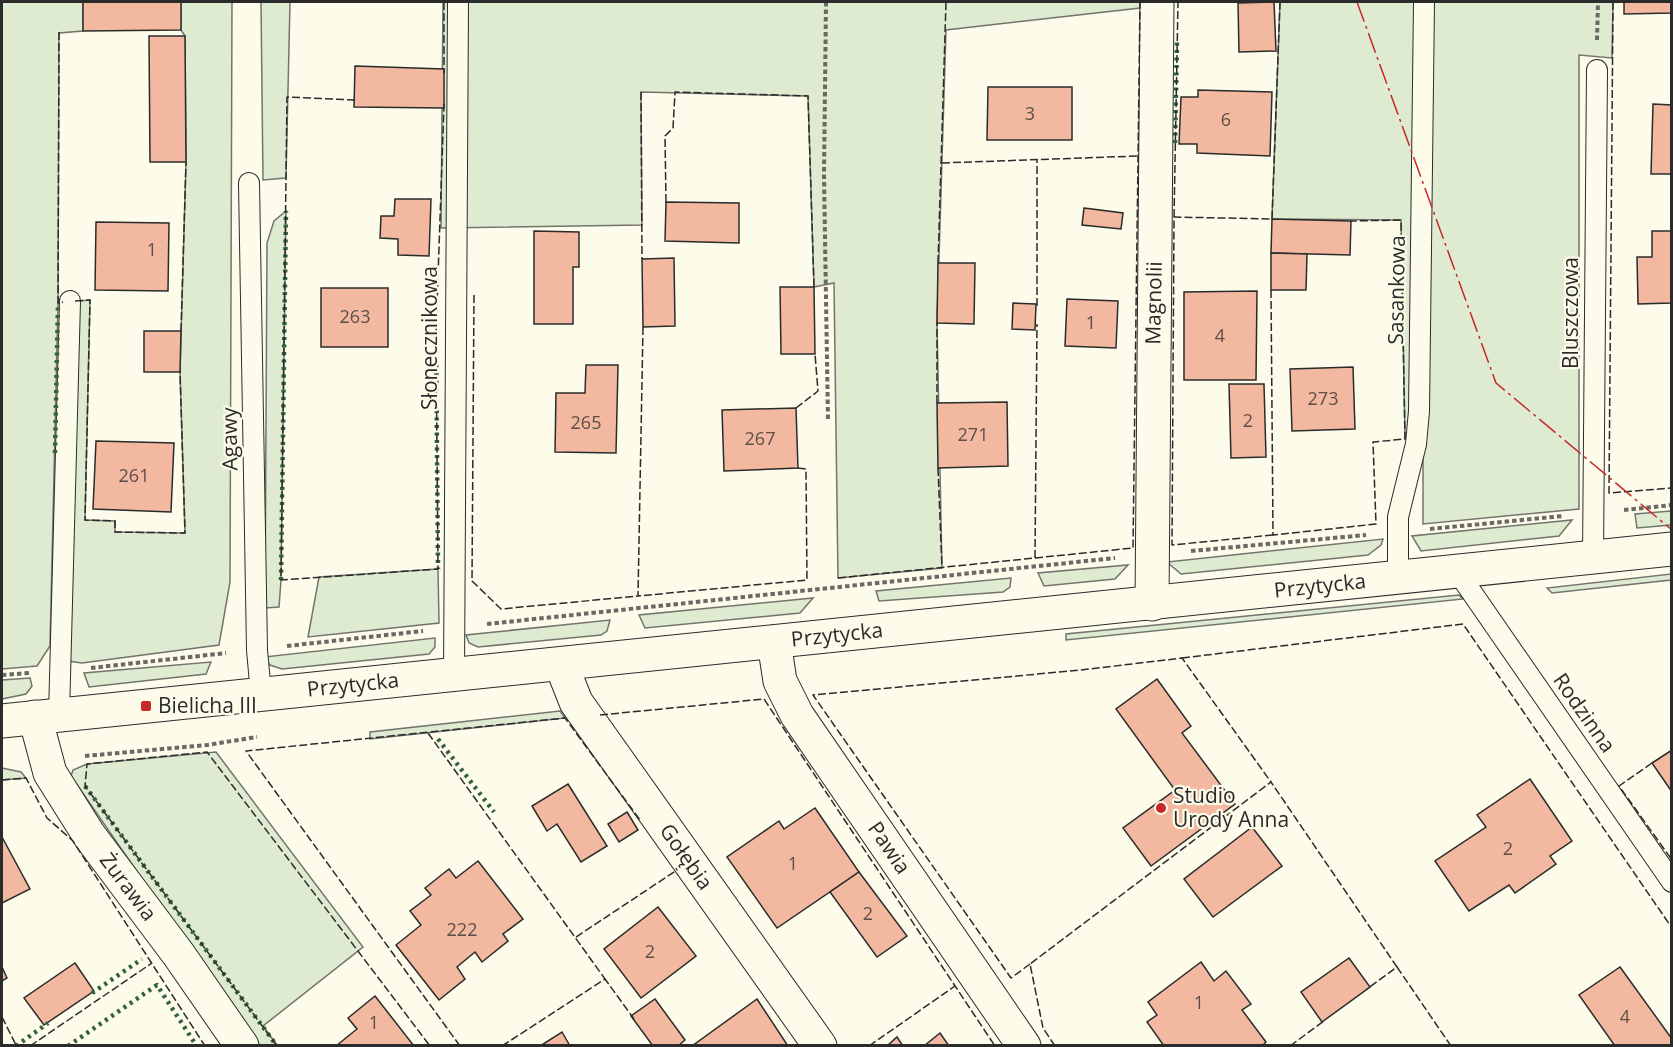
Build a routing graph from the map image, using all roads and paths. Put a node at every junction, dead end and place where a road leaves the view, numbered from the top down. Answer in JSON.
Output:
{"nodes":[{"id":1,"x":458,"y":2,"type":"edge"},
{"id":2,"x":826,"y":2,"type":"edge"},
{"id":3,"x":1157,"y":2,"type":"edge"},
{"id":4,"x":1424,"y":2,"type":"edge"},
{"id":5,"x":1597,"y":70,"type":"dead end"},
{"id":6,"x":249,"y":183,"type":"dead end"},
{"id":7,"x":70,"y":302,"type":"dead end"},
{"id":8,"x":828,"y":421,"type":"dead end"},
{"id":9,"x":1671,"y":506,"type":"edge"},
{"id":10,"x":1594,"y":513,"type":"junction"},
{"id":11,"x":1398,"y":532,"type":"junction"},
{"id":12,"x":1671,"y":549,"type":"edge"},
{"id":13,"x":1151,"y":554,"type":"junction"},
{"id":14,"x":1593,"y":557,"type":"junction"},
{"id":15,"x":1457,"y":571,"type":"junction"},
{"id":16,"x":1398,"y":577,"type":"junction"},
{"id":17,"x":1152,"y":604,"type":"junction"},
{"id":18,"x":452,"y":628,"type":"junction"},
{"id":19,"x":774,"y":642,"type":"junction"},
{"id":20,"x":257,"y":650,"type":"junction"},
{"id":21,"x":561,"y":664,"type":"junction"},
{"id":22,"x":61,"y":671,"type":"junction"},
{"id":23,"x":2,"y":675,"type":"edge"},
{"id":24,"x":454,"y":675,"type":"junction"},
{"id":25,"x":261,"y":694,"type":"junction"},
{"id":26,"x":47,"y":716,"type":"junction"},
{"id":27,"x":2,"y":721,"type":"edge"},
{"id":28,"x":1671,"y":882,"type":"edge"},
{"id":29,"x":242,"y":1046,"type":"edge"},
{"id":30,"x":820,"y":1046,"type":"edge"},
{"id":31,"x":1024,"y":1046,"type":"edge"}],
"edges":[{"from":1,"to":18,"type":"lane","name":"Słonecznikowa"},
{"from":2,"to":8,"type":"path"},
{"from":3,"to":13,"type":"street","name":"Magnolii"},
{"from":4,"to":11,"type":"lane","name":"Sasankowa"},
{"from":5,"to":10,"type":"lane","name":"Bluszczowa"},
{"from":6,"to":20,"type":"lane","name":"Agawy"},
{"from":7,"to":22,"type":"lane"},
{"from":9,"to":10,"type":"path"},
{"from":10,"to":11,"type":"path"},
{"from":10,"to":14,"type":"lane","name":"Bluszczowa"},
{"from":11,"to":13,"type":"path"},
{"from":11,"to":16,"type":"lane","name":"Sasankowa"},
{"from":12,"to":14,"type":"street","name":"Przytycka"},
{"from":13,"to":17,"type":"street","name":"Magnolii"},
{"from":13,"to":18,"type":"path"},
{"from":14,"to":15,"type":"street","name":"Przytycka"},
{"from":15,"to":16,"type":"street","name":"Przytycka"},
{"from":15,"to":28,"type":"lane","name":"Rodzinna"},
{"from":16,"to":17,"type":"street","name":"Przytycka"},
{"from":17,"to":19,"type":"street","name":"Przytycka"},
{"from":18,"to":20,"type":"path"},
{"from":18,"to":24,"type":"lane","name":"Słonecznikowa"},
{"from":19,"to":21,"type":"street","name":"Przytycka"},
{"from":19,"to":31,"type":"street","name":"Pawia"},
{"from":20,"to":22,"type":"path"},
{"from":20,"to":25,"type":"lane","name":"Agawy"},
{"from":21,"to":24,"type":"street","name":"Przytycka"},
{"from":21,"to":30,"type":"street","name":"Gołębia"},
{"from":22,"to":23,"type":"path"},
{"from":22,"to":26,"type":"lane"},
{"from":24,"to":25,"type":"street","name":"Przytycka"},
{"from":25,"to":26,"type":"street","name":"Przytycka"},
{"from":26,"to":27,"type":"street","name":"Przytycka"},
{"from":26,"to":29,"type":"street","name":"Żurawia"}]}
